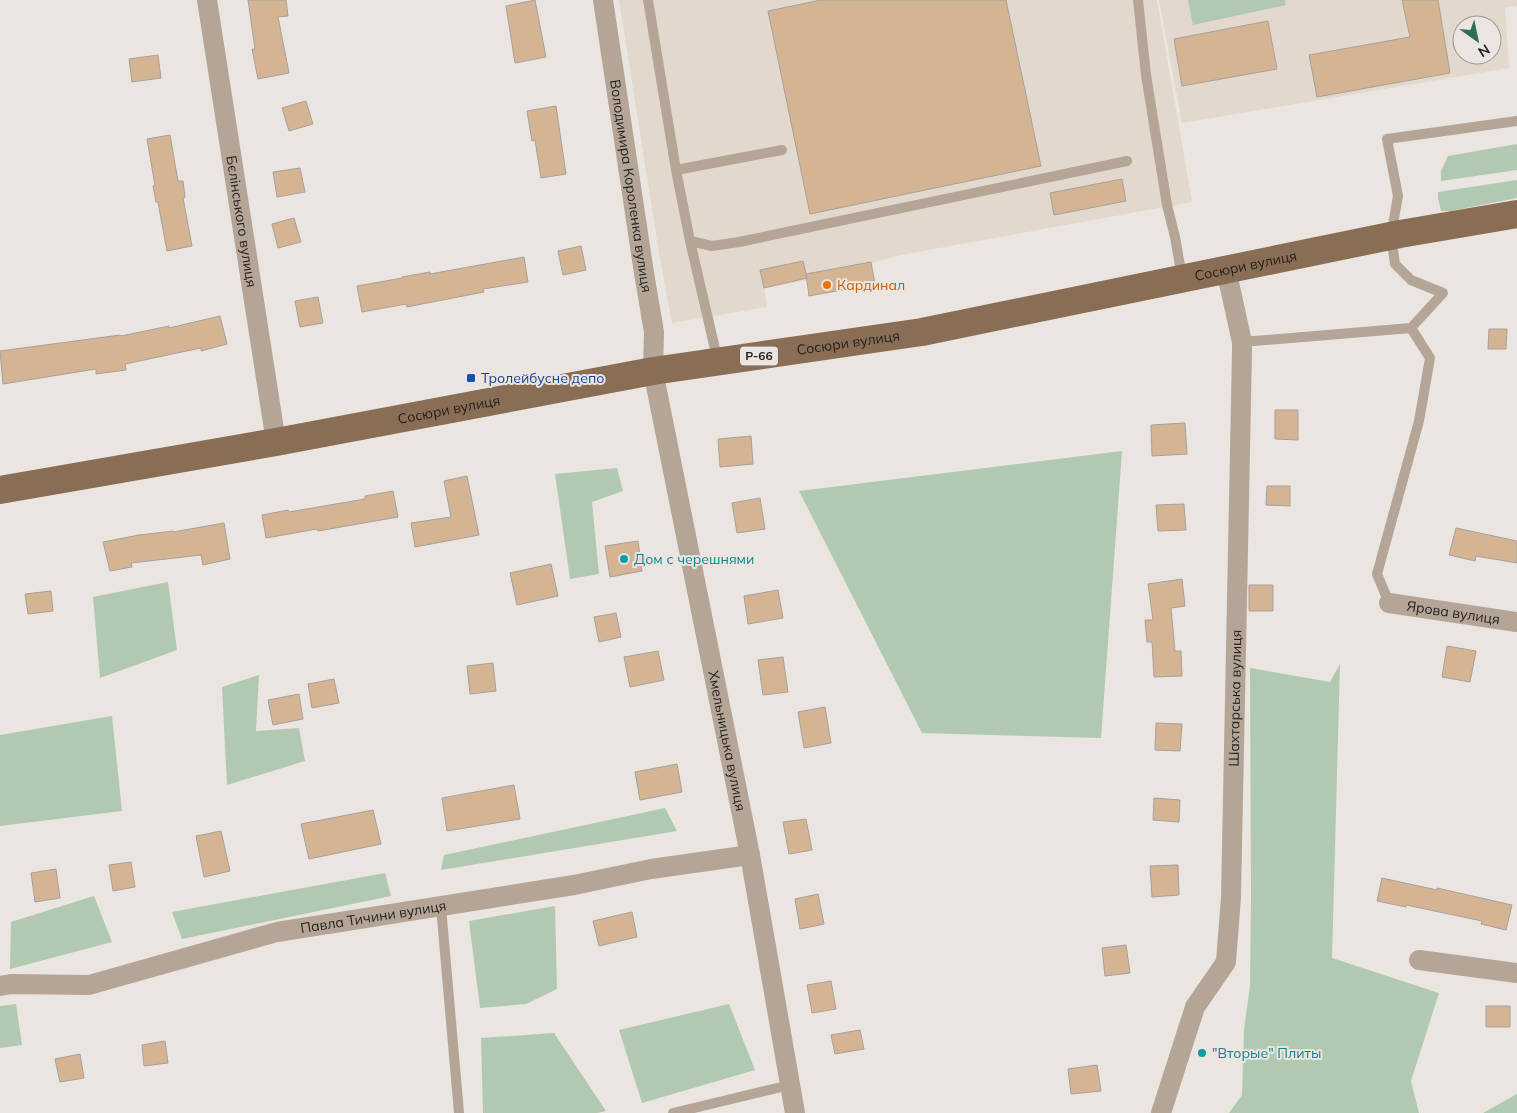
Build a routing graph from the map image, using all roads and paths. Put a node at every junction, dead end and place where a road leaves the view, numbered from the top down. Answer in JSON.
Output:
{"nodes":[{"id":1,"x":207,"y":0,"type":"edge"},
{"id":2,"x":603,"y":0,"type":"edge"},
{"id":3,"x":648,"y":0,"type":"edge"},
{"id":4,"x":1138,"y":0,"type":"edge"},
{"id":5,"x":1517,"y":121,"type":"edge"},
{"id":6,"x":782,"y":150,"type":"dead end"},
{"id":7,"x":1127,"y":161,"type":"dead end"},
{"id":8,"x":676,"y":170,"type":"junction"},
{"id":9,"x":1517,"y":214,"type":"edge"},
{"id":10,"x":1391,"y":236,"type":"junction"},
{"id":11,"x":690,"y":241,"type":"junction"},
{"id":12,"x":1226,"y":269,"type":"junction"},
{"id":13,"x":1182,"y":278,"type":"junction"},
{"id":14,"x":1411,"y":328,"type":"junction"},
{"id":15,"x":1242,"y":342,"type":"junction"},
{"id":16,"x":718,"y":362,"type":"junction"},
{"id":17,"x":654,"y":371,"type":"junction"},
{"id":18,"x":276,"y":442,"type":"junction"},
{"id":19,"x":0,"y":490,"type":"edge"},
{"id":20,"x":1390,"y":603,"type":"joint"},
{"id":21,"x":1517,"y":622,"type":"edge"},
{"id":22,"x":750,"y":855,"type":"junction"},
{"id":23,"x":441,"y":907,"type":"junction"},
{"id":24,"x":1419,"y":960,"type":"dead end"},
{"id":25,"x":1517,"y":974,"type":"edge"},
{"id":26,"x":0,"y":986,"type":"edge"},
{"id":27,"x":790,"y":1085,"type":"junction"},
{"id":28,"x":459,"y":1113,"type":"edge"},
{"id":29,"x":673,"y":1113,"type":"edge"},
{"id":30,"x":795,"y":1113,"type":"edge"},
{"id":31,"x":1161,"y":1113,"type":"edge"}],
"edges":[{"from":1,"to":18,"type":"street","name":"Бєлінського вулиця"},
{"from":2,"to":17,"type":"street","name":"Володимира Короленка вулиця"},
{"from":3,"to":8,"type":"lane"},
{"from":4,"to":13,"type":"lane"},
{"from":5,"to":10,"type":"lane"},
{"from":6,"to":8,"type":"lane"},
{"from":7,"to":11,"type":"lane"},
{"from":8,"to":11,"type":"lane"},
{"from":9,"to":10,"type":"main road","name":"Сосюри вулиця","number":"Р-66"},
{"from":10,"to":12,"type":"main road","name":"Сосюри вулиця","number":"Р-66"},
{"from":10,"to":14,"type":"lane"},
{"from":11,"to":16,"type":"lane"},
{"from":12,"to":13,"type":"main road","name":"Сосюри вулиця","number":"Р-66"},
{"from":12,"to":15,"type":"street","name":"Шахтарська вулиця"},
{"from":13,"to":16,"type":"main road","name":"Сосюри вулиця","number":"Р-66"},
{"from":14,"to":15,"type":"lane"},
{"from":14,"to":20,"type":"lane"},
{"from":15,"to":31,"type":"street","name":"Шахтарська вулиця"},
{"from":16,"to":17,"type":"main road","name":"Сосюри вулиця","number":"Р-66"},
{"from":17,"to":18,"type":"main road","name":"Сосюри вулиця","number":"Р-66"},
{"from":17,"to":22,"type":"street","name":"Хмельницька вулиця"},
{"from":18,"to":19,"type":"main road","name":"Сосюри вулиця","number":"Р-66"},
{"from":20,"to":21,"type":"street","name":"Ярова вулиця"},
{"from":22,"to":23,"type":"street","name":"Павла Тичини вулиця"},
{"from":22,"to":27,"type":"street","name":"Хмельницька вулиця"},
{"from":23,"to":26,"type":"street","name":"Павла Тичини вулиця"},
{"from":23,"to":28,"type":"lane"},
{"from":24,"to":25,"type":"street"},
{"from":27,"to":29,"type":"lane"},
{"from":27,"to":30,"type":"street","name":"Хмельницька вулиця"}]}
